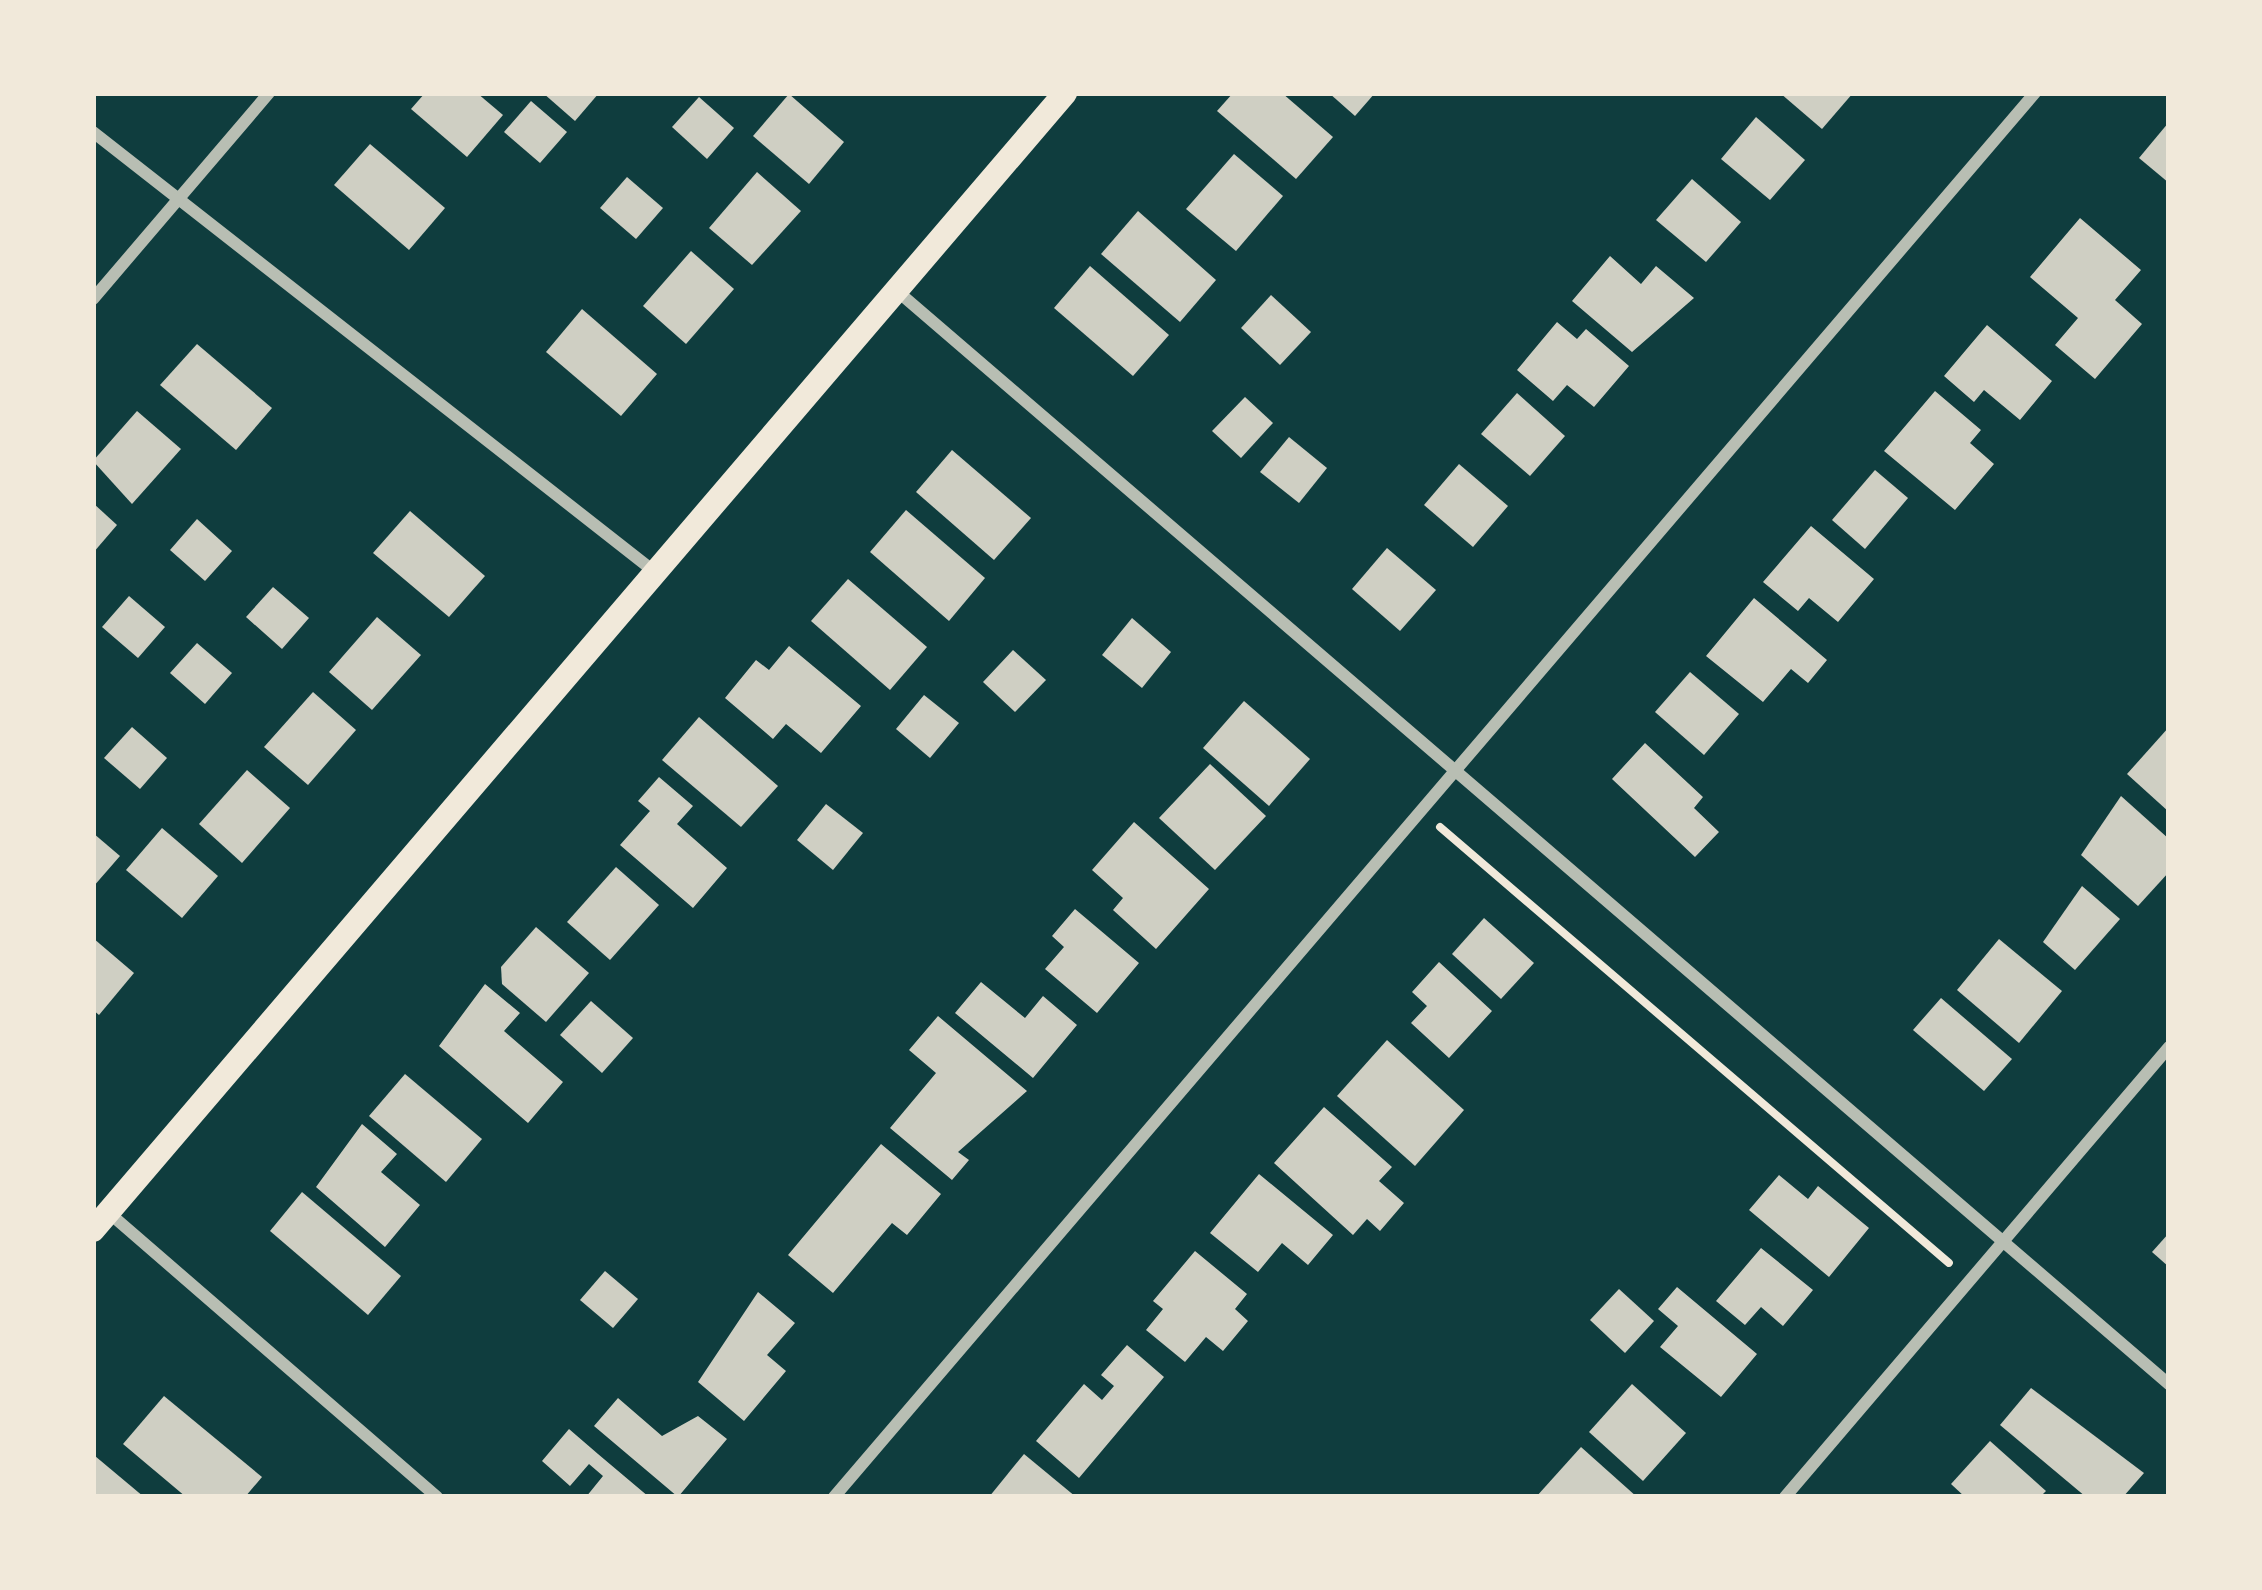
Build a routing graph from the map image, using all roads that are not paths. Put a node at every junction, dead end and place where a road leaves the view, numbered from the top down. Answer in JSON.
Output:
{"nodes":[{"id":1,"x":269,"y":93,"type":"edge"},
{"id":2,"x":1065,"y":93,"type":"edge"},
{"id":3,"x":2035,"y":93,"type":"edge"},
{"id":4,"x":93,"y":132,"type":"edge"},
{"id":5,"x":178,"y":200,"type":"junction"},
{"id":6,"x":895,"y":290,"type":"junction"},
{"id":7,"x":93,"y":299,"type":"edge"},
{"id":8,"x":655,"y":572,"type":"junction"},
{"id":9,"x":1456,"y":772,"type":"junction"},
{"id":10,"x":2169,"y":1047,"type":"edge"},
{"id":11,"x":100,"y":1221,"type":"edge"},
{"id":12,"x":2003,"y":1241,"type":"junction"},
{"id":13,"x":2169,"y":1384,"type":"edge"},
{"id":14,"x":437,"y":1497,"type":"edge"},
{"id":15,"x":834,"y":1497,"type":"edge"},
{"id":16,"x":1785,"y":1497,"type":"edge"}],
"edges":[{"from":1,"to":5,"type":"street"},
{"from":2,"to":6,"type":"main road"},
{"from":3,"to":9,"type":"street"},
{"from":4,"to":5,"type":"street"},
{"from":5,"to":7,"type":"street"},
{"from":5,"to":8,"type":"street"},
{"from":6,"to":8,"type":"main road"},
{"from":6,"to":9,"type":"street"},
{"from":8,"to":11,"type":"main road"},
{"from":9,"to":12,"type":"street"},
{"from":9,"to":15,"type":"street"},
{"from":10,"to":12,"type":"street"},
{"from":11,"to":14,"type":"street"},
{"from":12,"to":13,"type":"street"},
{"from":12,"to":16,"type":"street"}]}
